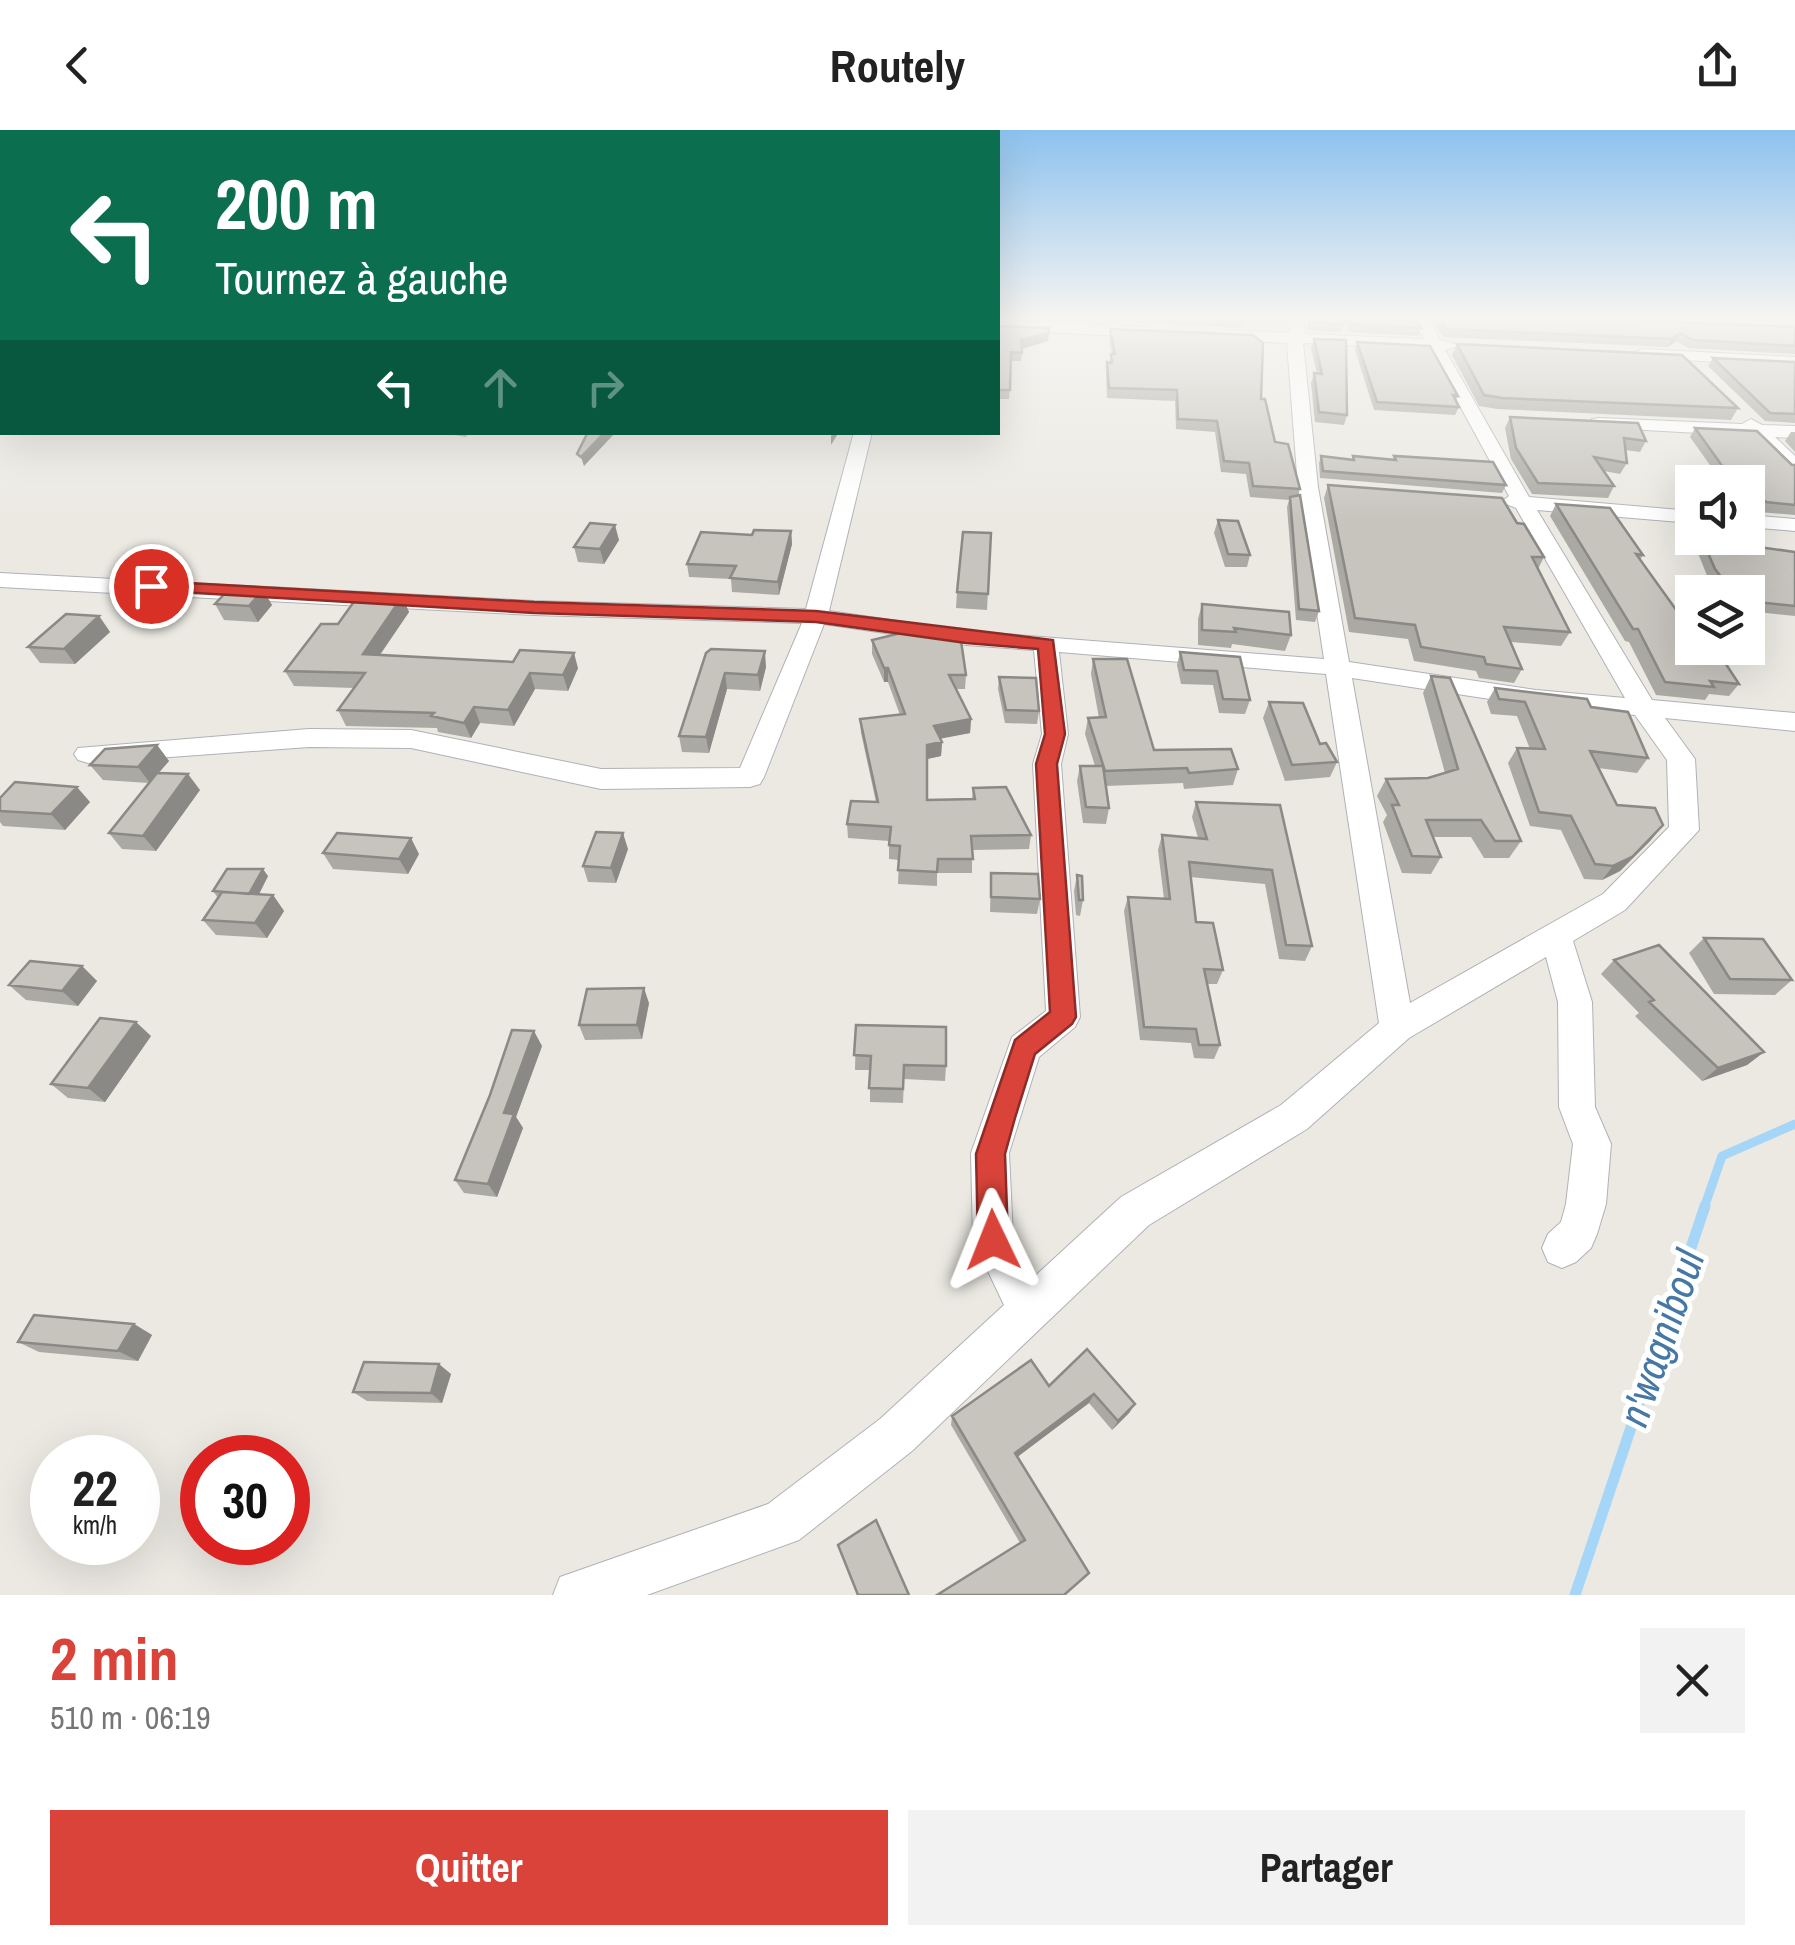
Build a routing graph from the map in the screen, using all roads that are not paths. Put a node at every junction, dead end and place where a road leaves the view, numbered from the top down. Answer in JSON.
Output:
{"nodes":[{"id":1,"x":1303,"y":384,"type":"edge"},
{"id":2,"x":1462,"y":384,"type":"edge"},
{"id":3,"x":1734,"y":406,"type":"edge"},
{"id":4,"x":1587,"y":422,"type":"edge"},
{"id":5,"x":1759,"y":431,"type":"junction"},
{"id":6,"x":1795,"y":432,"type":"edge"},
{"id":7,"x":862,"y":435,"type":"edge"},
{"id":8,"x":1795,"y":467,"type":"edge"},
{"id":9,"x":1485,"y":500,"type":"edge"},
{"id":10,"x":1524,"y":503,"type":"junction"},
{"id":11,"x":1675,"y":516,"type":"edge"},
{"id":12,"x":1765,"y":522,"type":"edge"},
{"id":13,"x":1795,"y":525,"type":"edge"},
{"id":14,"x":0,"y":580,"type":"edge"},
{"id":15,"x":816,"y":616,"type":"junction"},
{"id":16,"x":1046,"y":644,"type":"junction"},
{"id":17,"x":1338,"y":668,"type":"junction"},
{"id":18,"x":1644,"y":709,"type":"junction"},
{"id":19,"x":1795,"y":722,"type":"edge"},
{"id":20,"x":88,"y":754,"type":"dead end"},
{"id":21,"x":1556,"y":936,"type":"junction"},
{"id":22,"x":1398,"y":1028,"type":"junction"},
{"id":23,"x":1562,"y":1248,"type":"dead end"},
{"id":24,"x":1029,"y":1310,"type":"junction"},
{"id":25,"x":578,"y":1595,"type":"edge"}],
"edges":[{"from":1,"to":17,"type":"street"},
{"from":2,"to":10,"type":"street"},
{"from":3,"to":5,"type":"street"},
{"from":4,"to":5,"type":"street"},
{"from":5,"to":6,"type":"street"},
{"from":5,"to":8,"type":"street"},
{"from":7,"to":15,"type":"street"},
{"from":9,"to":10,"type":"street"},
{"from":10,"to":11,"type":"street"},
{"from":10,"to":18,"type":"street"},
{"from":12,"to":13,"type":"street"},
{"from":14,"to":15,"type":"street"},
{"from":15,"to":16,"type":"street"},
{"from":15,"to":20,"type":"street"},
{"from":16,"to":17,"type":"street"},
{"from":16,"to":24,"type":"street"},
{"from":17,"to":18,"type":"street"},
{"from":17,"to":22,"type":"street"},
{"from":18,"to":19,"type":"street"},
{"from":18,"to":21,"type":"street"},
{"from":21,"to":22,"type":"street"},
{"from":21,"to":23,"type":"street"},
{"from":22,"to":24,"type":"street"},
{"from":24,"to":25,"type":"street"}]}
